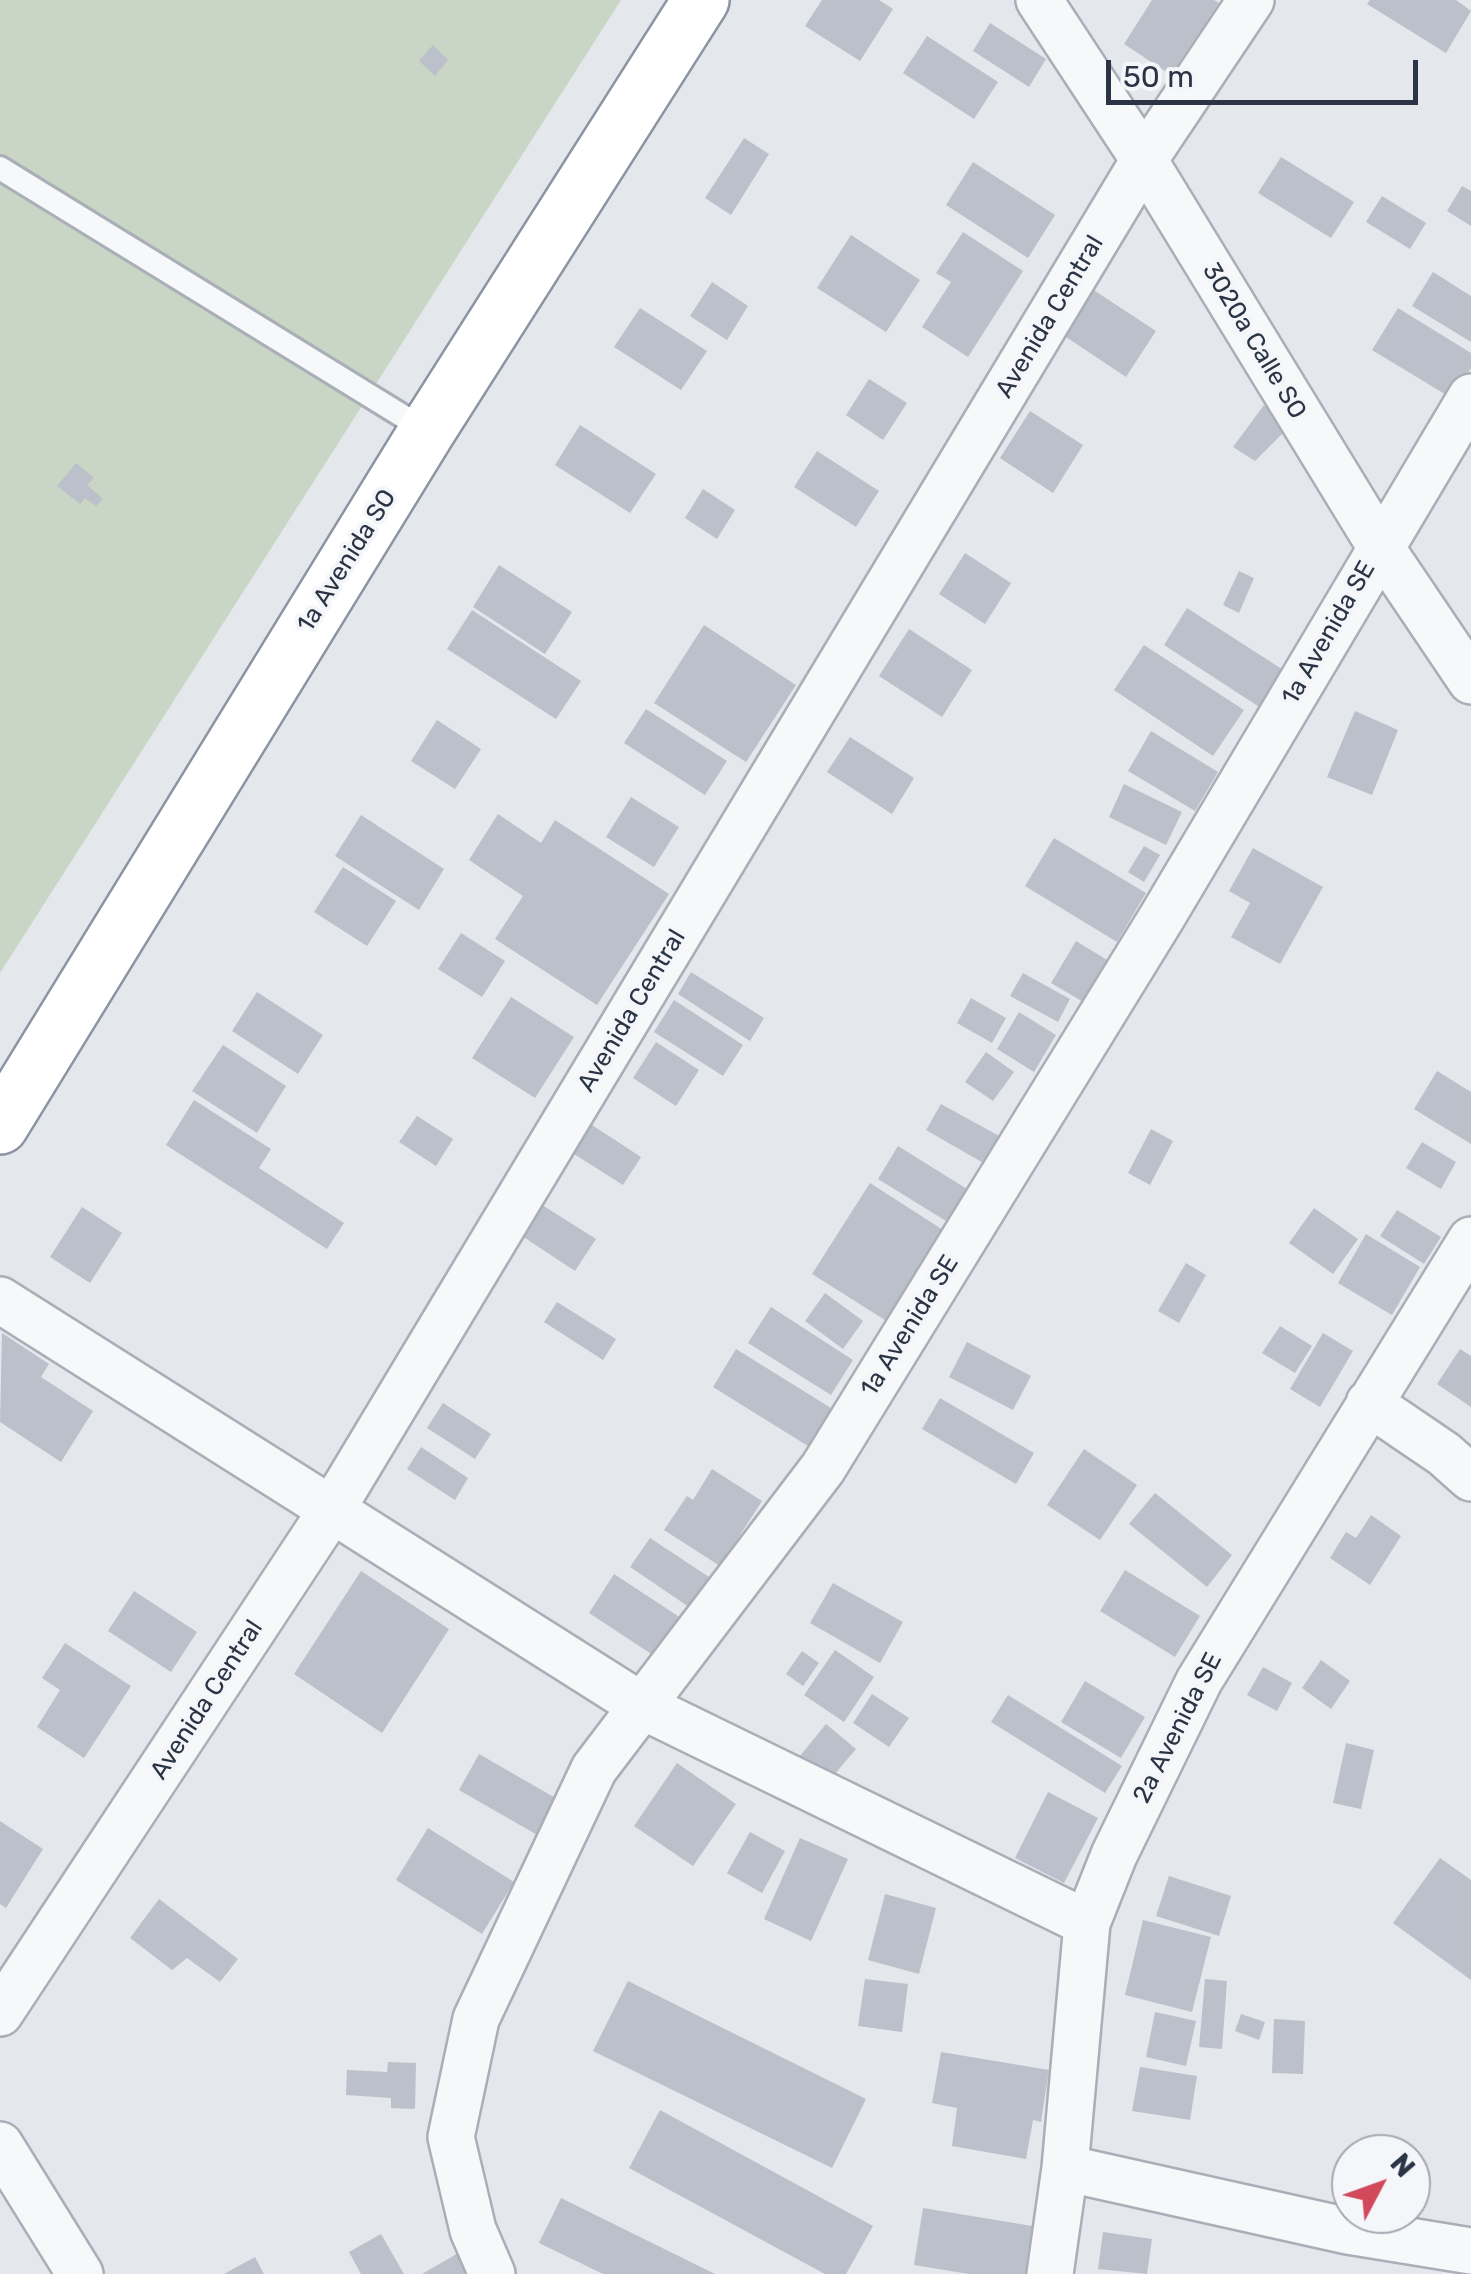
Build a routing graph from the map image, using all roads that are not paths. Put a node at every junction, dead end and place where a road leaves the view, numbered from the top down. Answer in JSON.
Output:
{"nodes":[{"id":1,"x":702,"y":0,"type":"edge"},
{"id":2,"x":1039,"y":0,"type":"edge"},
{"id":3,"x":1251,"y":0,"type":"edge"},
{"id":4,"x":1144,"y":160,"type":"junction"},
{"id":5,"x":0,"y":168,"type":"edge"},
{"id":6,"x":1471,"y":397,"type":"edge"},
{"id":7,"x":427,"y":431,"type":"junction"},
{"id":8,"x":1380,"y":546,"type":"junction"},
{"id":9,"x":1471,"y":681,"type":"edge"},
{"id":10,"x":0,"y":1126,"type":"edge"},
{"id":11,"x":1471,"y":1240,"type":"edge"},
{"id":12,"x":0,"y":1300,"type":"edge"},
{"id":13,"x":1369,"y":1404,"type":"junction"},
{"id":14,"x":1471,"y":1478,"type":"edge"},
{"id":15,"x":330,"y":1512,"type":"junction"},
{"id":16,"x":642,"y":1706,"type":"junction"},
{"id":17,"x":1086,"y":1923,"type":"junction"},
{"id":18,"x":0,"y":2013,"type":"edge"},
{"id":19,"x":0,"y":2146,"type":"edge"},
{"id":20,"x":1064,"y":2168,"type":"junction"},
{"id":21,"x":1471,"y":2251,"type":"edge"},
{"id":22,"x":80,"y":2274,"type":"edge"},
{"id":23,"x":492,"y":2274,"type":"edge"},
{"id":24,"x":1050,"y":2274,"type":"edge"}],
"edges":[{"from":1,"to":7,"type":"highway","name":"1a Avenida SO"},
{"from":2,"to":4,"type":"street","name":"3020a Calle SO"},
{"from":3,"to":4,"type":"street","name":"Avenida Central"},
{"from":4,"to":8,"type":"street","name":"3020a Calle SO"},
{"from":4,"to":15,"type":"street","name":"Avenida Central"},
{"from":5,"to":7,"type":"lane"},
{"from":6,"to":8,"type":"street","name":"1a Avenida SE"},
{"from":7,"to":10,"type":"highway","name":"1a Avenida SO"},
{"from":8,"to":9,"type":"street","name":"3020a Calle SO"},
{"from":8,"to":16,"type":"street","name":"1a Avenida SE"},
{"from":11,"to":13,"type":"street","name":"2a Avenida SE"},
{"from":12,"to":15,"type":"street"},
{"from":13,"to":14,"type":"street"},
{"from":13,"to":17,"type":"street","name":"2a Avenida SE"},
{"from":15,"to":16,"type":"street"},
{"from":15,"to":18,"type":"street","name":"Avenida Central"},
{"from":16,"to":17,"type":"street"},
{"from":16,"to":23,"type":"street","name":"1a Avenida SE"},
{"from":17,"to":20,"type":"street","name":"2a Avenida SE"},
{"from":19,"to":22,"type":"street"},
{"from":20,"to":21,"type":"street"},
{"from":20,"to":24,"type":"street","name":"2a Avenida SE"}]}
